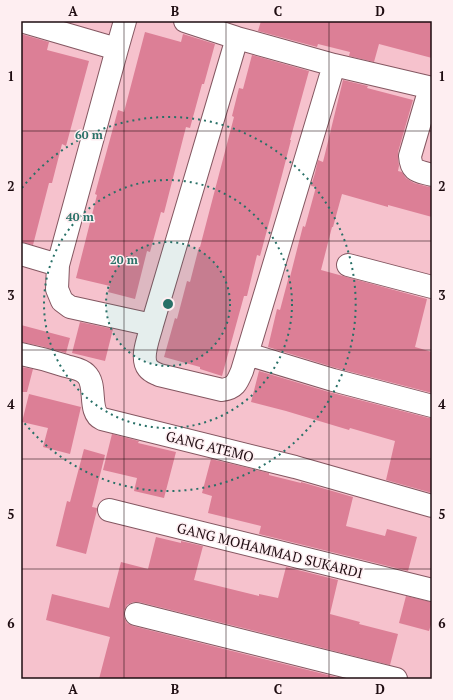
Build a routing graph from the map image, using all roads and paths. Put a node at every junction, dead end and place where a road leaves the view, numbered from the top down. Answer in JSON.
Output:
{"nodes":[{"id":1,"x":21,"y":21,"type":"edge"},
{"id":2,"x":125,"y":21,"type":"edge"},
{"id":3,"x":185,"y":21,"type":"edge"},
{"id":4,"x":237,"y":38,"type":"junction"},
{"id":5,"x":117,"y":49,"type":"junction"},
{"id":6,"x":334,"y":65,"type":"junction"},
{"id":7,"x":431,"y":88,"type":"edge"},
{"id":8,"x":432,"y":175,"type":"edge"},
{"id":9,"x":21,"y":254,"type":"edge"},
{"id":10,"x":58,"y":265,"type":"junction"},
{"id":11,"x":348,"y":265,"type":"dead end"},
{"id":12,"x":432,"y":287,"type":"edge"},
{"id":13,"x":152,"y":325,"type":"junction"},
{"id":14,"x":21,"y":354,"type":"edge"},
{"id":15,"x":247,"y":354,"type":"junction"},
{"id":16,"x":432,"y":406,"type":"edge"},
{"id":17,"x":432,"y":506,"type":"edge"},
{"id":18,"x":108,"y":510,"type":"dead end"},
{"id":19,"x":432,"y":590,"type":"edge"},
{"id":20,"x":136,"y":614,"type":"dead end"},
{"id":21,"x":396,"y":679,"type":"edge"}],
"edges":[{"from":1,"to":5,"type":"street"},
{"from":2,"to":5,"type":"street"},
{"from":3,"to":4,"type":"street"},
{"from":4,"to":6,"type":"street"},
{"from":4,"to":13,"type":"street"},
{"from":5,"to":10,"type":"street"},
{"from":6,"to":7,"type":"street"},
{"from":6,"to":15,"type":"street"},
{"from":7,"to":8,"type":"street"},
{"from":9,"to":10,"type":"street"},
{"from":10,"to":13,"type":"street"},
{"from":11,"to":12,"type":"street"},
{"from":13,"to":15,"type":"street"},
{"from":14,"to":17,"type":"street","name":"GANG ATEMO"},
{"from":15,"to":16,"type":"street"},
{"from":18,"to":19,"type":"street","name":"GANG MOHAMMAD SUKARDI"},
{"from":20,"to":21,"type":"street"}]}
